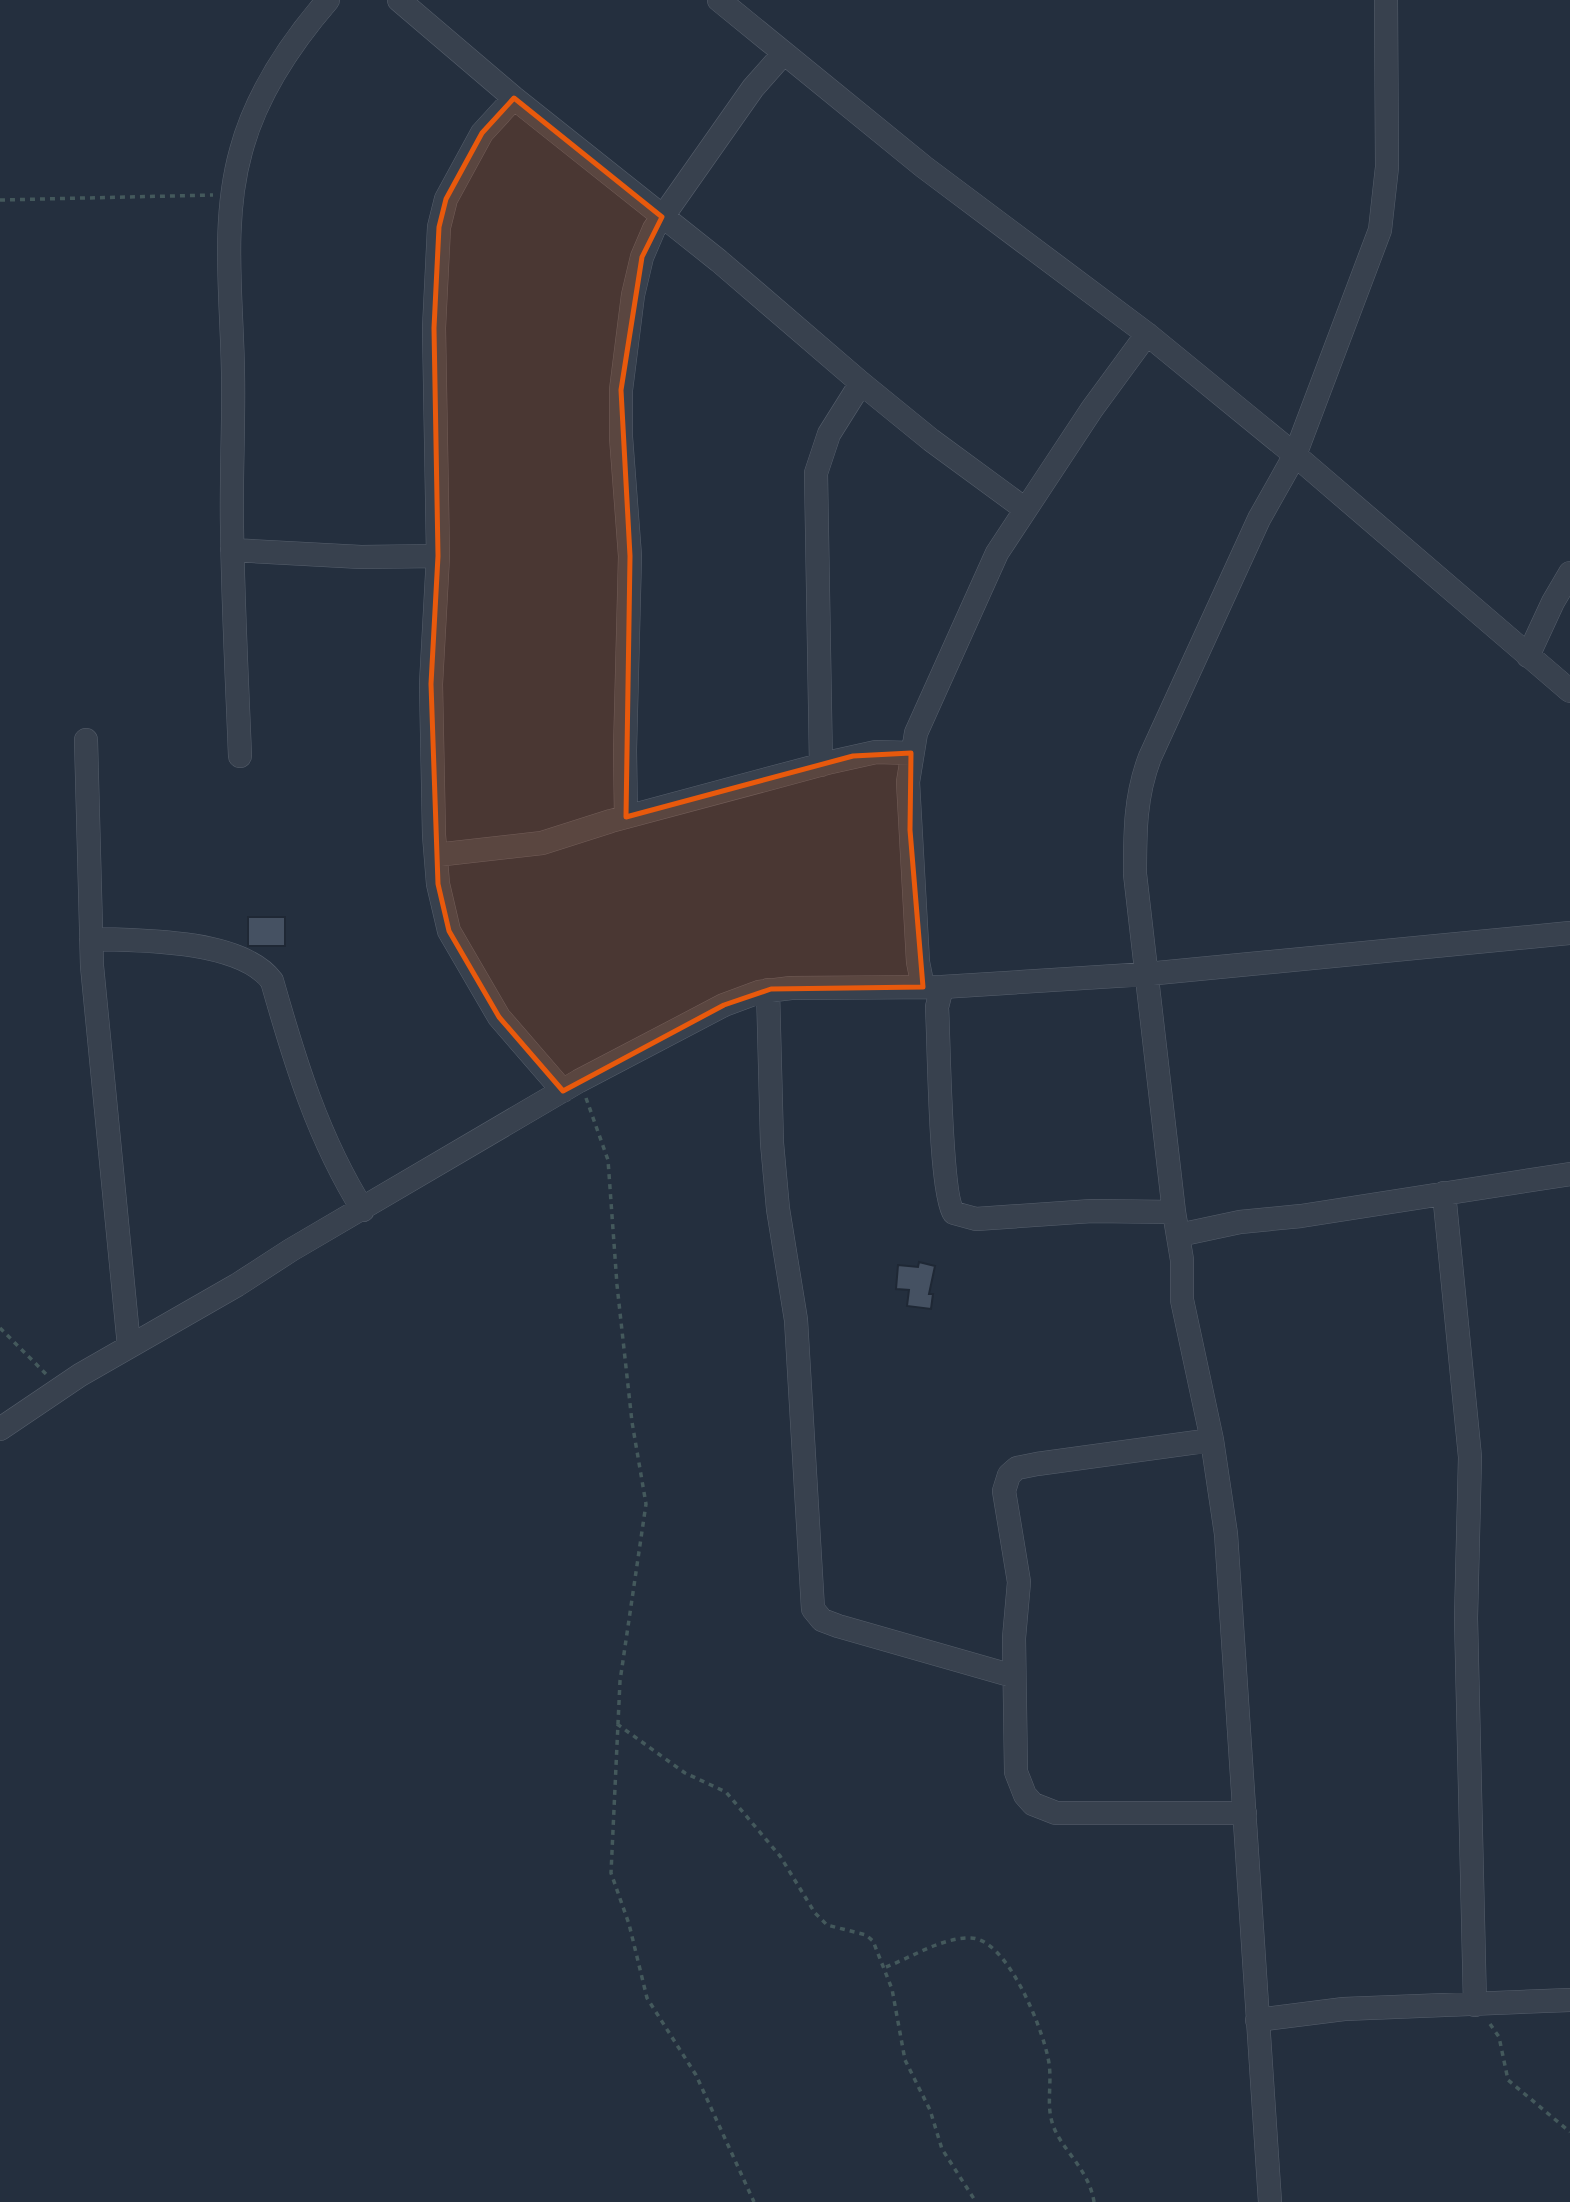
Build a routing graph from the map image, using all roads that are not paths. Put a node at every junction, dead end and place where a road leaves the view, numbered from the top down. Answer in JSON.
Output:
{"nodes":[{"id":1,"x":328,"y":0,"type":"edge"},
{"id":2,"x":400,"y":0,"type":"edge"},
{"id":3,"x":719,"y":0,"type":"edge"},
{"id":4,"x":1386,"y":0,"type":"edge"},
{"id":5,"x":783,"y":54,"type":"junction"},
{"id":6,"x":514,"y":98,"type":"junction"},
{"id":7,"x":662,"y":217,"type":"junction"},
{"id":8,"x":1147,"y":334,"type":"junction"},
{"id":9,"x":861,"y":383,"type":"junction"},
{"id":10,"x":1295,"y":455,"type":"junction"},
{"id":11,"x":1026,"y":509,"type":"junction"},
{"id":12,"x":232,"y":550,"type":"junction"},
{"id":13,"x":438,"y":556,"type":"junction"},
{"id":14,"x":1570,"y":573,"type":"edge"},
{"id":15,"x":1528,"y":656,"type":"junction"},
{"id":16,"x":1570,"y":691,"type":"edge"},
{"id":17,"x":86,"y":740,"type":"dead end"},
{"id":18,"x":911,"y":753,"type":"junction"},
{"id":19,"x":240,"y":756,"type":"dead end"},
{"id":20,"x":821,"y":765,"type":"junction"},
{"id":21,"x":626,"y":817,"type":"junction"},
{"id":22,"x":436,"y":855,"type":"junction"},
{"id":23,"x":1570,"y":933,"type":"edge"},
{"id":24,"x":92,"y":939,"type":"junction"},
{"id":25,"x":1147,"y":974,"type":"junction"},
{"id":26,"x":932,"y":987,"type":"junction"},
{"id":27,"x":768,"y":990,"type":"junction"},
{"id":28,"x":571,"y":1086,"type":"junction"},
{"id":29,"x":1570,"y":1174,"type":"edge"},
{"id":30,"x":1444,"y":1193,"type":"junction"},
{"id":31,"x":363,"y":1210,"type":"junction"},
{"id":32,"x":1177,"y":1224,"type":"junction"},
{"id":33,"x":130,"y":1346,"type":"junction"},
{"id":34,"x":0,"y":1429,"type":"edge"},
{"id":35,"x":1212,"y":1440,"type":"junction"},
{"id":36,"x":1013,"y":1676,"type":"junction"},
{"id":37,"x":1245,"y":1813,"type":"junction"},
{"id":38,"x":1570,"y":2000,"type":"edge"},
{"id":39,"x":1475,"y":2005,"type":"junction"},
{"id":40,"x":1257,"y":2020,"type":"junction"},
{"id":41,"x":1270,"y":2202,"type":"edge"}],
"edges":[{"from":1,"to":12,"type":"street"},
{"from":2,"to":6,"type":"street"},
{"from":3,"to":5,"type":"street"},
{"from":4,"to":10,"type":"street"},
{"from":5,"to":7,"type":"street"},
{"from":5,"to":8,"type":"street"},
{"from":6,"to":7,"type":"street"},
{"from":6,"to":13,"type":"street"},
{"from":7,"to":9,"type":"street"},
{"from":7,"to":21,"type":"street"},
{"from":8,"to":10,"type":"street"},
{"from":8,"to":11,"type":"street"},
{"from":9,"to":11,"type":"street"},
{"from":9,"to":20,"type":"street"},
{"from":10,"to":15,"type":"street"},
{"from":10,"to":25,"type":"street"},
{"from":11,"to":18,"type":"street"},
{"from":12,"to":13,"type":"street"},
{"from":12,"to":19,"type":"street"},
{"from":13,"to":22,"type":"street"},
{"from":14,"to":15,"type":"street"},
{"from":15,"to":16,"type":"street"},
{"from":17,"to":24,"type":"street"},
{"from":18,"to":20,"type":"street"},
{"from":18,"to":26,"type":"street"},
{"from":20,"to":21,"type":"street"},
{"from":21,"to":22,"type":"street"},
{"from":22,"to":28,"type":"street"},
{"from":23,"to":25,"type":"street"},
{"from":24,"to":31,"type":"street"},
{"from":24,"to":33,"type":"street"},
{"from":25,"to":26,"type":"street"},
{"from":25,"to":32,"type":"street"},
{"from":26,"to":27,"type":"street"},
{"from":26,"to":32,"type":"street"},
{"from":27,"to":28,"type":"street"},
{"from":27,"to":36,"type":"street"},
{"from":28,"to":31,"type":"street"},
{"from":29,"to":30,"type":"street"},
{"from":30,"to":32,"type":"street"},
{"from":30,"to":39,"type":"street"},
{"from":31,"to":33,"type":"street"},
{"from":32,"to":35,"type":"street"},
{"from":33,"to":34,"type":"street"},
{"from":35,"to":36,"type":"street"},
{"from":35,"to":37,"type":"street"},
{"from":36,"to":37,"type":"street"},
{"from":37,"to":40,"type":"street"},
{"from":38,"to":39,"type":"street"},
{"from":39,"to":40,"type":"street"},
{"from":40,"to":41,"type":"street"}]}
